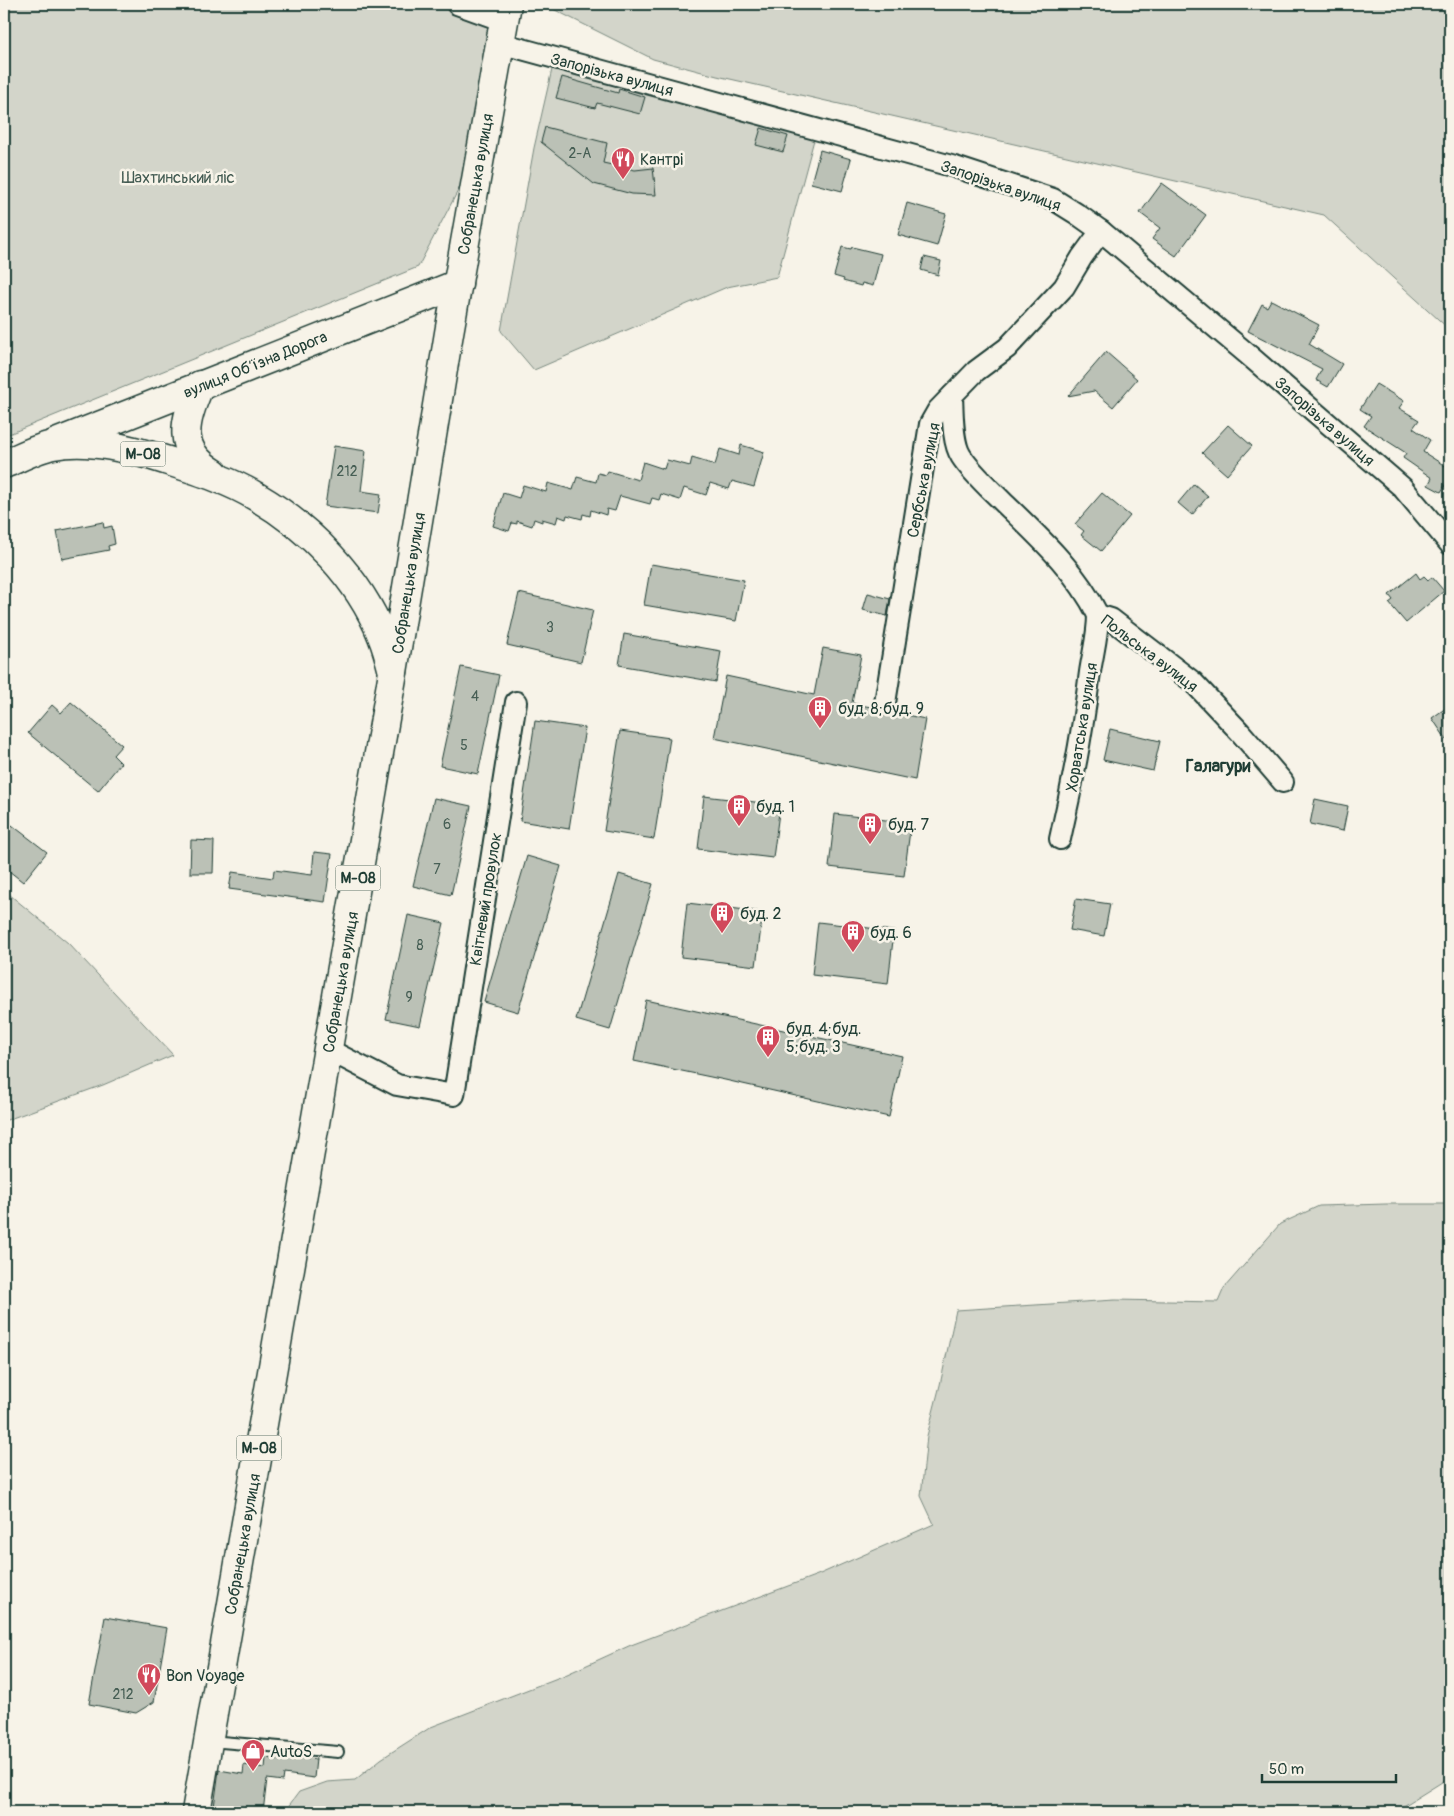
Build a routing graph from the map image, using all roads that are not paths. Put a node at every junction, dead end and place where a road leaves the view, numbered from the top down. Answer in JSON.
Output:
{"nodes":[{"id":1,"x":457,"y":4,"type":"edge"},
{"id":2,"x":503,"y":23,"type":"edge"},
{"id":3,"x":1101,"y":231,"type":"junction"},
{"id":4,"x":458,"y":284,"type":"junction"},
{"id":5,"x":200,"y":385,"type":"junction"},
{"id":6,"x":952,"y":396,"type":"junction"},
{"id":7,"x":52,"y":445,"type":"junction"},
{"id":8,"x":4,"y":464,"type":"edge"},
{"id":9,"x":230,"y":483,"type":"junction"},
{"id":10,"x":1450,"y":544,"type":"edge"},
{"id":11,"x":1098,"y":615,"type":"junction"},
{"id":12,"x":393,"y":672,"type":"junction"},
{"id":13,"x":516,"y":702,"type":"dead end"},
{"id":14,"x":885,"y":703,"type":"dead end"},
{"id":15,"x":1283,"y":782,"type":"dead end"},
{"id":16,"x":1060,"y":839,"type":"dead end"},
{"id":17,"x":329,"y":1050,"type":"junction"},
{"id":18,"x":208,"y":1741,"type":"junction"},
{"id":19,"x":338,"y":1752,"type":"dead end"},
{"id":20,"x":196,"y":1812,"type":"edge"}],
"edges":[{"from":1,"to":2,"type":"street","name":"Запорізька вулиця"},
{"from":2,"to":3,"type":"street","name":"Запорізька вулиця"},
{"from":2,"to":4,"type":"main road","name":"Собранецька вулиця"},
{"from":3,"to":6,"type":"street","name":"Сербська вулиця"},
{"from":3,"to":10,"type":"street","name":"Запорізька вулиця"},
{"from":4,"to":5,"type":"main road","name":"вулиця Обʼїзна Дорога"},
{"from":4,"to":12,"type":"main road","name":"Собранецька вулиця"},
{"from":5,"to":7,"type":"main road","name":"вулиця Обʼїзна Дорога"},
{"from":5,"to":9,"type":"main road"},
{"from":6,"to":11,"type":"street","name":"Польська вулиця"},
{"from":6,"to":14,"type":"street","name":"Сербська вулиця"},
{"from":7,"to":8,"type":"main road","name":"вулиця Обʼїзна Дорога","number":"М-08"},
{"from":7,"to":9,"type":"main road","name":"вулиця Обʼїзна Дорога","number":"М-08"},
{"from":9,"to":12,"type":"main road","name":"вулиця Обʼїзна Дорога","number":"М-08"},
{"from":11,"to":15,"type":"street","name":"Польська вулиця"},
{"from":11,"to":16,"type":"street","name":"Хорватська вулиця"},
{"from":12,"to":17,"type":"main road","name":"Собранецька вулиця","number":"М-08"},
{"from":13,"to":17,"type":"street","name":"Квітневий провулок"},
{"from":17,"to":18,"type":"main road","name":"Собранецька вулиця","number":"М-08"},
{"from":18,"to":19,"type":"lane"},
{"from":18,"to":20,"type":"main road","name":"Собранецька вулиця","number":"М-08"}]}
